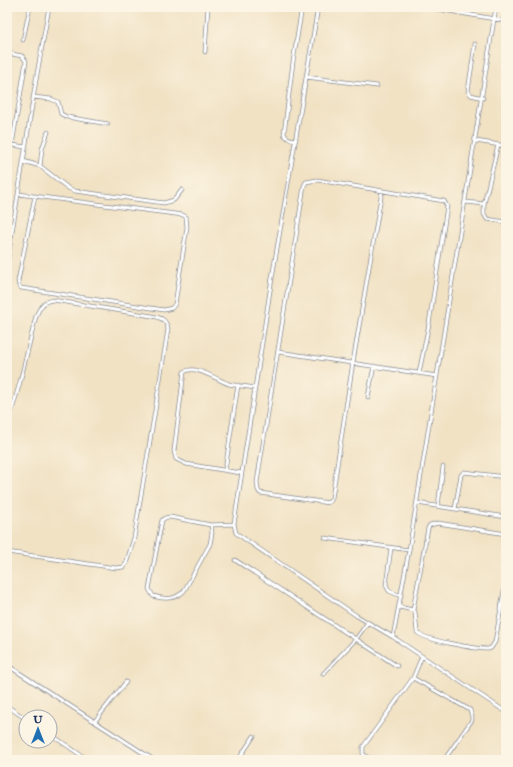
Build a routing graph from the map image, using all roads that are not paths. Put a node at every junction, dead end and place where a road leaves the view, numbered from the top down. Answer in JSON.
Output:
{"nodes":[{"id":1,"x":30,"y":7,"type":"edge"},
{"id":2,"x":48,"y":7,"type":"edge"},
{"id":3,"x":208,"y":7,"type":"edge"},
{"id":4,"x":302,"y":7,"type":"edge"},
{"id":5,"x":318,"y":7,"type":"edge"},
{"id":6,"x":426,"y":7,"type":"edge"},
{"id":7,"x":496,"y":7,"type":"edge"},
{"id":8,"x":494,"y":19,"type":"junction"},
{"id":9,"x":506,"y":21,"type":"edge"},
{"id":10,"x":23,"y":40,"type":"dead end"},
{"id":11,"x":475,"y":44,"type":"dead end"},
{"id":12,"x":205,"y":52,"type":"dead end"},
{"id":13,"x":7,"y":53,"type":"edge"},
{"id":14,"x":306,"y":77,"type":"junction"},
{"id":15,"x":377,"y":86,"type":"dead end"},
{"id":16,"x":33,"y":97,"type":"junction"},
{"id":17,"x":483,"y":98,"type":"junction"},
{"id":18,"x":108,"y":124,"type":"dead end"},
{"id":19,"x":48,"y":132,"type":"dead end"},
{"id":20,"x":296,"y":140,"type":"junction"},
{"id":21,"x":476,"y":141,"type":"junction"},
{"id":22,"x":7,"y":144,"type":"edge"},
{"id":23,"x":12,"y":145,"type":"junction"},
{"id":24,"x":498,"y":145,"type":"junction"},
{"id":25,"x":506,"y":146,"type":"edge"},
{"id":26,"x":26,"y":147,"type":"junction"},
{"id":27,"x":23,"y":161,"type":"junction"},
{"id":28,"x":40,"y":166,"type":"junction"},
{"id":29,"x":182,"y":190,"type":"dead end"},
{"id":30,"x":382,"y":191,"type":"junction"},
{"id":31,"x":18,"y":194,"type":"junction"},
{"id":32,"x":35,"y":196,"type":"junction"},
{"id":33,"x":466,"y":202,"type":"junction"},
{"id":34,"x":484,"y":204,"type":"junction"},
{"id":35,"x":506,"y":222,"type":"edge"},
{"id":36,"x":7,"y":264,"type":"edge"},
{"id":37,"x":278,"y":352,"type":"junction"},
{"id":38,"x":353,"y":362,"type":"junction"},
{"id":39,"x":374,"y":366,"type":"junction"},
{"id":40,"x":419,"y":373,"type":"junction"},
{"id":41,"x":437,"y":376,"type":"junction"},
{"id":42,"x":238,"y":385,"type":"junction"},
{"id":43,"x":254,"y":388,"type":"junction"},
{"id":44,"x":368,"y":397,"type":"dead end"},
{"id":45,"x":7,"y":416,"type":"edge"},
{"id":46,"x":443,"y":467,"type":"dead end"},
{"id":47,"x":225,"y":470,"type":"junction"},
{"id":48,"x":241,"y":473,"type":"junction"},
{"id":49,"x":506,"y":477,"type":"edge"},
{"id":50,"x":417,"y":503,"type":"junction"},
{"id":51,"x":438,"y":506,"type":"junction"},
{"id":52,"x":455,"y":509,"type":"junction"},
{"id":53,"x":506,"y":516,"type":"edge"},
{"id":54,"x":234,"y":524,"type":"junction"},
{"id":55,"x":211,"y":525,"type":"junction"},
{"id":56,"x":506,"y":534,"type":"edge"},
{"id":57,"x":325,"y":538,"type":"dead end"},
{"id":58,"x":391,"y":548,"type":"junction"},
{"id":59,"x":409,"y":550,"type":"junction"},
{"id":60,"x":7,"y":552,"type":"edge"},
{"id":61,"x":235,"y":560,"type":"dead end"},
{"id":62,"x":506,"y":580,"type":"edge"},
{"id":63,"x":401,"y":596,"type":"junction"},
{"id":64,"x":399,"y":607,"type":"junction"},
{"id":65,"x":413,"y":610,"type":"junction"},
{"id":66,"x":368,"y":622,"type":"junction"},
{"id":67,"x":393,"y":637,"type":"junction"},
{"id":68,"x":356,"y":639,"type":"junction"},
{"id":69,"x":422,"y":656,"type":"junction"},
{"id":70,"x":7,"y":665,"type":"edge"},
{"id":71,"x":397,"y":666,"type":"dead end"},
{"id":72,"x":323,"y":674,"type":"dead end"},
{"id":73,"x":413,"y":678,"type":"junction"},
{"id":74,"x":126,"y":682,"type":"dead end"},
{"id":75,"x":7,"y":706,"type":"edge"},
{"id":76,"x":506,"y":712,"type":"edge"},
{"id":77,"x":18,"y":714,"type":"edge"},
{"id":78,"x":95,"y":721,"type":"junction"},
{"id":79,"x":254,"y":736,"type":"dead end"},
{"id":80,"x":58,"y":739,"type":"edge"},
{"id":81,"x":88,"y":760,"type":"edge"},
{"id":82,"x":154,"y":760,"type":"edge"},
{"id":83,"x":238,"y":760,"type":"edge"},
{"id":84,"x":371,"y":760,"type":"edge"},
{"id":85,"x":444,"y":760,"type":"edge"}],
"edges":[{"from":1,"to":10,"type":"lane"},
{"from":2,"to":16,"type":"lane"},
{"from":3,"to":12,"type":"lane"},
{"from":4,"to":20,"type":"lane"},
{"from":5,"to":14,"type":"lane"},
{"from":6,"to":8,"type":"lane"},
{"from":7,"to":8,"type":"lane"},
{"from":8,"to":9,"type":"lane"},
{"from":8,"to":17,"type":"lane"},
{"from":11,"to":17,"type":"lane"},
{"from":13,"to":23,"type":"lane"},
{"from":14,"to":15,"type":"lane"},
{"from":14,"to":20,"type":"lane"},
{"from":16,"to":18,"type":"lane"},
{"from":16,"to":26,"type":"lane"},
{"from":17,"to":21,"type":"lane"},
{"from":19,"to":28,"type":"lane"},
{"from":20,"to":43,"type":"lane"},
{"from":21,"to":24,"type":"lane"},
{"from":21,"to":33,"type":"lane"},
{"from":22,"to":23,"type":"lane"},
{"from":23,"to":26,"type":"lane"},
{"from":24,"to":25,"type":"lane"},
{"from":24,"to":34,"type":"lane"},
{"from":26,"to":27,"type":"lane"},
{"from":27,"to":28,"type":"lane"},
{"from":27,"to":31,"type":"lane"},
{"from":28,"to":29,"type":"lane"},
{"from":30,"to":37,"type":"lane"},
{"from":30,"to":38,"type":"lane"},
{"from":30,"to":40,"type":"lane"},
{"from":31,"to":32,"type":"lane"},
{"from":31,"to":36,"type":"lane"},
{"from":32,"to":32,"type":"lane"},
{"from":33,"to":34,"type":"lane"},
{"from":33,"to":41,"type":"lane"},
{"from":34,"to":35,"type":"lane"},
{"from":37,"to":38,"type":"lane"},
{"from":37,"to":38,"type":"lane"},
{"from":38,"to":39,"type":"lane"},
{"from":39,"to":40,"type":"lane"},
{"from":39,"to":44,"type":"lane"},
{"from":40,"to":41,"type":"lane"},
{"from":41,"to":50,"type":"lane"},
{"from":42,"to":43,"type":"lane"},
{"from":42,"to":47,"type":"lane"},
{"from":42,"to":47,"type":"lane"},
{"from":43,"to":48,"type":"lane"},
{"from":45,"to":60,"type":"lane"},
{"from":46,"to":51,"type":"lane"},
{"from":47,"to":48,"type":"lane"},
{"from":48,"to":54,"type":"lane"},
{"from":49,"to":52,"type":"lane"},
{"from":50,"to":51,"type":"lane"},
{"from":50,"to":59,"type":"lane"},
{"from":51,"to":52,"type":"lane"},
{"from":52,"to":53,"type":"lane"},
{"from":54,"to":55,"type":"lane"},
{"from":54,"to":66,"type":"lane"},
{"from":55,"to":55,"type":"lane"},
{"from":56,"to":65,"type":"lane"},
{"from":57,"to":58,"type":"lane"},
{"from":58,"to":59,"type":"lane"},
{"from":58,"to":63,"type":"lane"},
{"from":59,"to":63,"type":"lane"},
{"from":61,"to":68,"type":"lane"},
{"from":62,"to":65,"type":"lane"},
{"from":63,"to":64,"type":"lane"},
{"from":64,"to":65,"type":"lane"},
{"from":64,"to":67,"type":"lane"},
{"from":66,"to":67,"type":"lane"},
{"from":66,"to":68,"type":"lane"},
{"from":67,"to":69,"type":"lane"},
{"from":68,"to":71,"type":"lane"},
{"from":68,"to":72,"type":"lane"},
{"from":69,"to":73,"type":"lane"},
{"from":69,"to":76,"type":"lane"},
{"from":70,"to":78,"type":"lane"},
{"from":73,"to":84,"type":"lane"},
{"from":73,"to":85,"type":"lane"},
{"from":74,"to":78,"type":"lane"},
{"from":75,"to":77,"type":"lane"},
{"from":78,"to":82,"type":"lane"},
{"from":79,"to":83,"type":"lane"},
{"from":80,"to":81,"type":"lane"}]}
